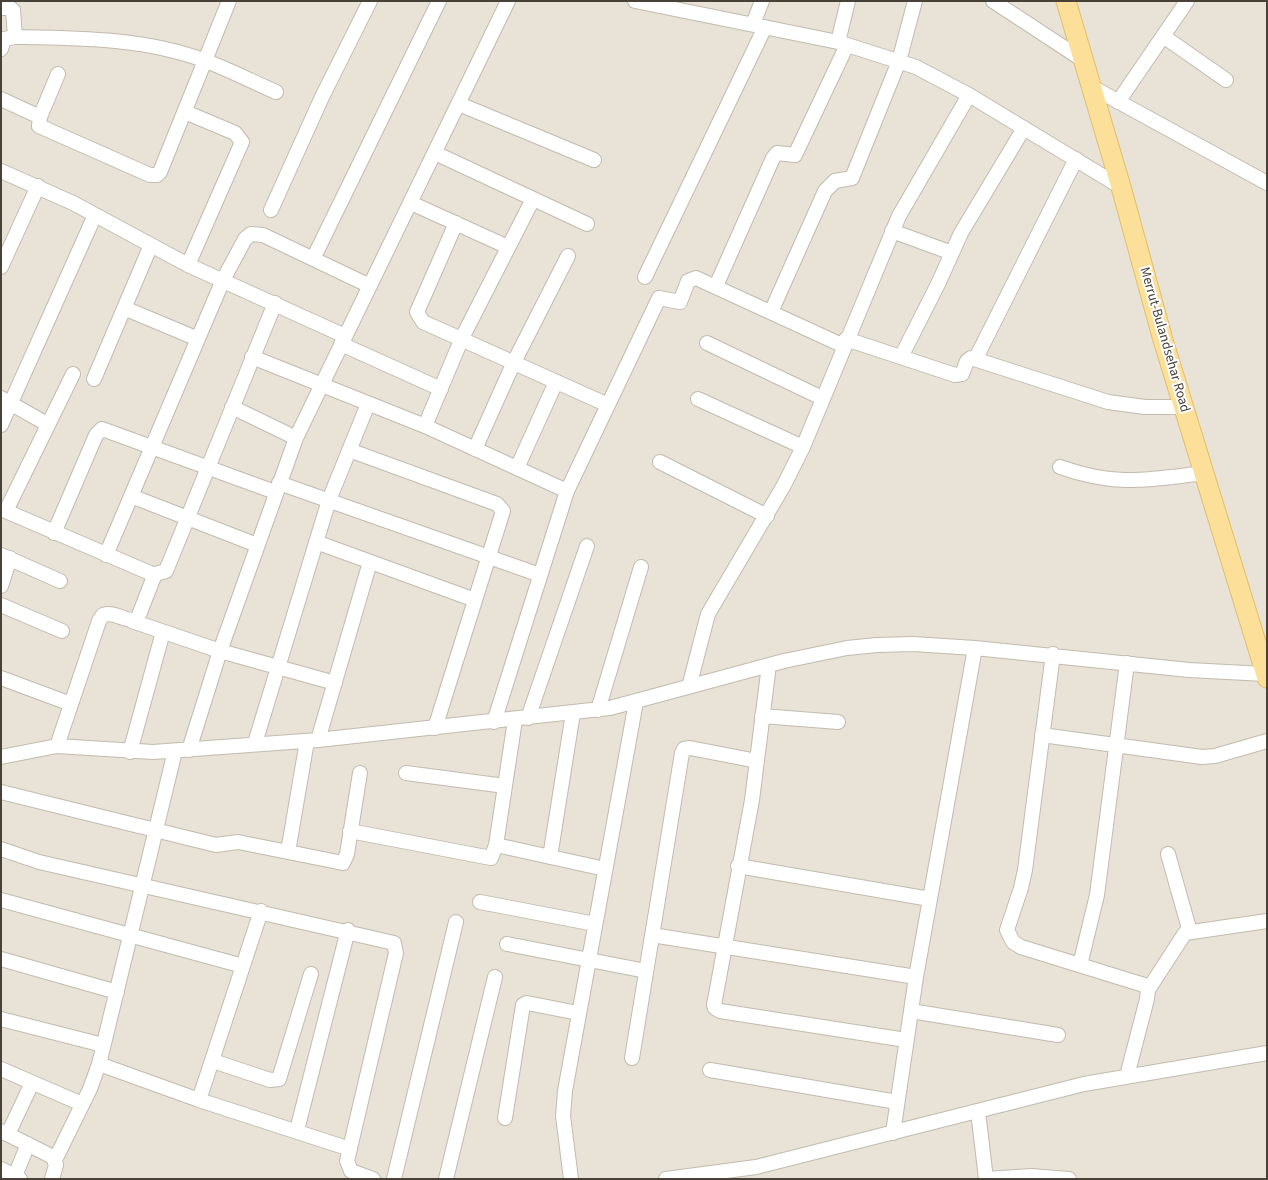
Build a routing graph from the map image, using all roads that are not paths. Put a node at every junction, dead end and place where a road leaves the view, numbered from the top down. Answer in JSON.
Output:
{"nodes":[{"id":1,"x":229,"y":1,"type":"edge"},
{"id":2,"x":370,"y":1,"type":"edge"},
{"id":3,"x":439,"y":1,"type":"edge"},
{"id":4,"x":508,"y":1,"type":"edge"},
{"id":5,"x":636,"y":1,"type":"edge"},
{"id":6,"x":762,"y":1,"type":"edge"},
{"id":7,"x":848,"y":1,"type":"edge"},
{"id":8,"x":915,"y":1,"type":"edge"},
{"id":9,"x":993,"y":1,"type":"edge"},
{"id":10,"x":1066,"y":1,"type":"edge"},
{"id":11,"x":1188,"y":1,"type":"edge"},
{"id":12,"x":1,"y":8,"type":"edge"},
{"id":13,"x":759,"y":26,"type":"junction"},
{"id":14,"x":1164,"y":36,"type":"junction"},
{"id":15,"x":15,"y":37,"type":"junction"},
{"id":16,"x":843,"y":43,"type":"junction"},
{"id":17,"x":1,"y":49,"type":"edge"},
{"id":18,"x":1083,"y":60,"type":"junction"},
{"id":19,"x":205,"y":61,"type":"junction"},
{"id":20,"x":899,"y":61,"type":"junction"},
{"id":21,"x":58,"y":74,"type":"dead end"},
{"id":22,"x":1226,"y":80,"type":"dead end"},
{"id":23,"x":1090,"y":86,"type":"junction"},
{"id":24,"x":276,"y":92,"type":"dead end"},
{"id":25,"x":969,"y":95,"type":"junction"},
{"id":26,"x":1,"y":99,"type":"edge"},
{"id":27,"x":1118,"y":102,"type":"junction"},
{"id":28,"x":459,"y":104,"type":"junction"},
{"id":29,"x":185,"y":112,"type":"junction"},
{"id":30,"x":40,"y":117,"type":"junction"},
{"id":31,"x":1024,"y":128,"type":"junction"},
{"id":32,"x":435,"y":153,"type":"junction"},
{"id":33,"x":1076,"y":159,"type":"junction"},
{"id":34,"x":594,"y":160,"type":"dead end"},
{"id":35,"x":1,"y":171,"type":"edge"},
{"id":36,"x":1267,"y":183,"type":"edge"},
{"id":37,"x":38,"y":186,"type":"junction"},
{"id":38,"x":1121,"y":187,"type":"junction"},
{"id":39,"x":532,"y":199,"type":"junction"},
{"id":40,"x":411,"y":202,"type":"junction"},
{"id":41,"x":271,"y":210,"type":"dead end"},
{"id":42,"x":95,"y":215,"type":"junction"},
{"id":43,"x":456,"y":223,"type":"junction"},
{"id":44,"x":587,"y":224,"type":"dead end"},
{"id":45,"x":892,"y":231,"type":"junction"},
{"id":46,"x":151,"y":245,"type":"junction"},
{"id":47,"x":508,"y":247,"type":"junction"},
{"id":48,"x":952,"y":253,"type":"junction"},
{"id":49,"x":568,"y":256,"type":"dead end"},
{"id":50,"x":313,"y":259,"type":"junction"},
{"id":51,"x":188,"y":265,"type":"junction"},
{"id":52,"x":1,"y":268,"type":"edge"},
{"id":53,"x":645,"y":277,"type":"dead end"},
{"id":54,"x":223,"y":280,"type":"junction"},
{"id":55,"x":370,"y":286,"type":"junction"},
{"id":56,"x":716,"y":286,"type":"junction"},
{"id":57,"x":275,"y":303,"type":"junction"},
{"id":58,"x":124,"y":308,"type":"junction"},
{"id":59,"x":771,"y":312,"type":"junction"},
{"id":60,"x":462,"y":338,"type":"junction"},
{"id":61,"x":198,"y":339,"type":"junction"},
{"id":62,"x":343,"y":340,"type":"junction"},
{"id":63,"x":707,"y":343,"type":"dead end"},
{"id":64,"x":845,"y":343,"type":"junction"},
{"id":65,"x":252,"y":357,"type":"junction"},
{"id":66,"x":901,"y":357,"type":"junction"},
{"id":67,"x":976,"y":358,"type":"junction"},
{"id":68,"x":514,"y":362,"type":"junction"},
{"id":69,"x":72,"y":374,"type":"dead end"},
{"id":70,"x":94,"y":379,"type":"dead end"},
{"id":71,"x":556,"y":382,"type":"junction"},
{"id":72,"x":321,"y":385,"type":"junction"},
{"id":73,"x":441,"y":389,"type":"junction"},
{"id":74,"x":822,"y":398,"type":"junction"},
{"id":75,"x":6,"y":400,"type":"edge"},
{"id":76,"x":698,"y":400,"type":"dead end"},
{"id":77,"x":368,"y":404,"type":"junction"},
{"id":78,"x":608,"y":405,"type":"junction"},
{"id":79,"x":232,"y":406,"type":"junction"},
{"id":80,"x":1183,"y":406,"type":"junction"},
{"id":81,"x":47,"y":424,"type":"junction"},
{"id":82,"x":1,"y":425,"type":"edge"},
{"id":83,"x":425,"y":426,"type":"junction"},
{"id":84,"x":296,"y":438,"type":"junction"},
{"id":85,"x":803,"y":446,"type":"junction"},
{"id":86,"x":152,"y":447,"type":"junction"},
{"id":87,"x":475,"y":449,"type":"junction"},
{"id":88,"x":350,"y":450,"type":"junction"},
{"id":89,"x":660,"y":462,"type":"dead end"},
{"id":90,"x":207,"y":466,"type":"junction"},
{"id":91,"x":1060,"y":467,"type":"dead end"},
{"id":92,"x":517,"y":468,"type":"junction"},
{"id":93,"x":1204,"y":474,"type":"junction"},
{"id":94,"x":277,"y":487,"type":"junction"},
{"id":95,"x":567,"y":491,"type":"junction"},
{"id":96,"x":131,"y":496,"type":"junction"},
{"id":97,"x":329,"y":500,"type":"junction"},
{"id":98,"x":4,"y":510,"type":"edge"},
{"id":99,"x":768,"y":516,"type":"junction"},
{"id":100,"x":187,"y":519,"type":"junction"},
{"id":101,"x":54,"y":533,"type":"junction"},
{"id":102,"x":316,"y":542,"type":"junction"},
{"id":103,"x":257,"y":545,"type":"junction"},
{"id":104,"x":587,"y":546,"type":"dead end"},
{"id":105,"x":106,"y":555,"type":"junction"},
{"id":106,"x":6,"y":556,"type":"edge"},
{"id":107,"x":489,"y":557,"type":"junction"},
{"id":108,"x":370,"y":562,"type":"junction"},
{"id":109,"x":641,"y":567,"type":"dead end"},
{"id":110,"x":155,"y":574,"type":"junction"},
{"id":111,"x":540,"y":575,"type":"junction"},
{"id":112,"x":60,"y":581,"type":"dead end"},
{"id":113,"x":1,"y":586,"type":"edge"},
{"id":114,"x":475,"y":600,"type":"junction"},
{"id":115,"x":1,"y":606,"type":"edge"},
{"id":116,"x":132,"y":621,"type":"junction"},
{"id":117,"x":62,"y":631,"type":"dead end"},
{"id":118,"x":162,"y":632,"type":"junction"},
{"id":119,"x":975,"y":648,"type":"junction"},
{"id":120,"x":220,"y":651,"type":"junction"},
{"id":121,"x":1053,"y":654,"type":"junction"},
{"id":122,"x":1127,"y":663,"type":"junction"},
{"id":123,"x":769,"y":665,"type":"junction"},
{"id":124,"x":278,"y":668,"type":"junction"},
{"id":125,"x":1266,"y":676,"type":"edge"},
{"id":126,"x":1,"y":678,"type":"edge"},
{"id":127,"x":335,"y":682,"type":"junction"},
{"id":128,"x":689,"y":687,"type":"junction"},
{"id":129,"x":636,"y":702,"type":"junction"},
{"id":130,"x":71,"y":704,"type":"junction"},
{"id":131,"x":598,"y":710,"type":"junction"},
{"id":132,"x":573,"y":713,"type":"junction"},
{"id":133,"x":762,"y":716,"type":"junction"},
{"id":134,"x":521,"y":719,"type":"junction"},
{"id":135,"x":494,"y":722,"type":"junction"},
{"id":136,"x":838,"y":722,"type":"dead end"},
{"id":137,"x":435,"y":728,"type":"junction"},
{"id":138,"x":1042,"y":735,"type":"junction"},
{"id":139,"x":313,"y":740,"type":"junction"},
{"id":140,"x":1267,"y":741,"type":"edge"},
{"id":141,"x":255,"y":743,"type":"junction"},
{"id":142,"x":1117,"y":744,"type":"junction"},
{"id":143,"x":57,"y":746,"type":"junction"},
{"id":144,"x":182,"y":751,"type":"junction"},
{"id":145,"x":130,"y":752,"type":"junction"},
{"id":146,"x":1,"y":757,"type":"edge"},
{"id":147,"x":757,"y":761,"type":"junction"},
{"id":148,"x":360,"y":773,"type":"dead end"},
{"id":149,"x":406,"y":773,"type":"dead end"},
{"id":150,"x":504,"y":786,"type":"junction"},
{"id":151,"x":1,"y":792,"type":"edge"},
{"id":152,"x":156,"y":830,"type":"junction"},
{"id":153,"x":350,"y":831,"type":"junction"},
{"id":154,"x":496,"y":846,"type":"junction"},
{"id":155,"x":1,"y":849,"type":"edge"},
{"id":156,"x":288,"y":852,"type":"junction"},
{"id":157,"x":1168,"y":854,"type":"dead end"},
{"id":158,"x":550,"y":857,"type":"junction"},
{"id":159,"x":738,"y":866,"type":"junction"},
{"id":160,"x":604,"y":869,"type":"junction"},
{"id":161,"x":142,"y":884,"type":"junction"},
{"id":162,"x":930,"y":899,"type":"junction"},
{"id":163,"x":1,"y":900,"type":"edge"},
{"id":164,"x":480,"y":902,"type":"dead end"},
{"id":165,"x":261,"y":911,"type":"junction"},
{"id":166,"x":1267,"y":921,"type":"edge"},
{"id":167,"x":456,"y":922,"type":"dead end"},
{"id":168,"x":595,"y":924,"type":"junction"},
{"id":169,"x":348,"y":930,"type":"junction"},
{"id":170,"x":1190,"y":932,"type":"junction"},
{"id":171,"x":652,"y":935,"type":"junction"},
{"id":172,"x":130,"y":937,"type":"junction"},
{"id":173,"x":507,"y":944,"type":"dead end"},
{"id":174,"x":724,"y":945,"type":"junction"},
{"id":175,"x":1,"y":959,"type":"edge"},
{"id":176,"x":588,"y":960,"type":"junction"},
{"id":177,"x":1080,"y":965,"type":"junction"},
{"id":178,"x":243,"y":966,"type":"junction"},
{"id":179,"x":646,"y":971,"type":"junction"},
{"id":180,"x":311,"y":974,"type":"dead end"},
{"id":181,"x":495,"y":976,"type":"dead end"},
{"id":182,"x":916,"y":977,"type":"junction"},
{"id":183,"x":1148,"y":990,"type":"junction"},
{"id":184,"x":117,"y":992,"type":"junction"},
{"id":185,"x":911,"y":1011,"type":"junction"},
{"id":186,"x":578,"y":1013,"type":"junction"},
{"id":187,"x":1,"y":1019,"type":"edge"},
{"id":188,"x":1058,"y":1035,"type":"dead end"},
{"id":189,"x":906,"y":1040,"type":"junction"},
{"id":190,"x":103,"y":1045,"type":"junction"},
{"id":191,"x":1267,"y":1054,"type":"edge"},
{"id":192,"x":632,"y":1058,"type":"dead end"},
{"id":193,"x":213,"y":1061,"type":"junction"},
{"id":194,"x":99,"y":1064,"type":"junction"},
{"id":195,"x":1,"y":1070,"type":"edge"},
{"id":196,"x":710,"y":1070,"type":"dead end"},
{"id":197,"x":1127,"y":1076,"type":"junction"},
{"id":198,"x":32,"y":1083,"type":"junction"},
{"id":199,"x":199,"y":1100,"type":"junction"},
{"id":200,"x":897,"y":1102,"type":"junction"},
{"id":201,"x":82,"y":1104,"type":"junction"},
{"id":202,"x":978,"y":1111,"type":"junction"},
{"id":203,"x":505,"y":1118,"type":"dead end"},
{"id":204,"x":296,"y":1130,"type":"junction"},
{"id":205,"x":5,"y":1132,"type":"edge"},
{"id":206,"x":893,"y":1133,"type":"junction"},
{"id":207,"x":28,"y":1144,"type":"junction"},
{"id":208,"x":350,"y":1149,"type":"junction"},
{"id":209,"x":55,"y":1160,"type":"junction"},
{"id":210,"x":1,"y":1169,"type":"edge"},
{"id":211,"x":17,"y":1177,"type":"edge"},
{"id":212,"x":52,"y":1179,"type":"edge"},
{"id":213,"x":373,"y":1179,"type":"edge"},
{"id":214,"x":394,"y":1179,"type":"edge"},
{"id":215,"x":446,"y":1179,"type":"edge"},
{"id":216,"x":571,"y":1179,"type":"edge"},
{"id":217,"x":666,"y":1179,"type":"edge"},
{"id":218,"x":1069,"y":1179,"type":"edge"}],
"edges":[{"from":1,"to":19,"type":"street"},
{"from":2,"to":41,"type":"street"},
{"from":3,"to":50,"type":"street"},
{"from":4,"to":28,"type":"street"},
{"from":5,"to":13,"type":"street"},
{"from":6,"to":13,"type":"street"},
{"from":7,"to":16,"type":"street"},
{"from":8,"to":20,"type":"street"},
{"from":9,"to":18,"type":"street"},
{"from":10,"to":18,"type":"main road","name":"Merrut-Bulandsehar Road"},
{"from":11,"to":14,"type":"street"},
{"from":12,"to":15,"type":"street"},
{"from":13,"to":16,"type":"street"},
{"from":13,"to":53,"type":"street"},
{"from":14,"to":22,"type":"street"},
{"from":14,"to":27,"type":"street"},
{"from":15,"to":17,"type":"street"},
{"from":15,"to":19,"type":"street"},
{"from":16,"to":20,"type":"street"},
{"from":16,"to":56,"type":"street"},
{"from":18,"to":23,"type":"main road","name":"Merrut-Bulandsehar Road"},
{"from":19,"to":24,"type":"street"},
{"from":19,"to":29,"type":"street"},
{"from":20,"to":25,"type":"street"},
{"from":20,"to":59,"type":"street"},
{"from":21,"to":30,"type":"street"},
{"from":23,"to":27,"type":"street"},
{"from":23,"to":38,"type":"main road","name":"Merrut-Bulandsehar Road"},
{"from":25,"to":31,"type":"street"},
{"from":25,"to":45,"type":"street"},
{"from":26,"to":30,"type":"street"},
{"from":27,"to":36,"type":"street"},
{"from":28,"to":32,"type":"street"},
{"from":28,"to":34,"type":"street"},
{"from":29,"to":30,"type":"street"},
{"from":29,"to":51,"type":"street"},
{"from":31,"to":33,"type":"street"},
{"from":31,"to":48,"type":"street"},
{"from":32,"to":39,"type":"street"},
{"from":32,"to":40,"type":"street"},
{"from":33,"to":38,"type":"street"},
{"from":33,"to":67,"type":"street"},
{"from":35,"to":37,"type":"street"},
{"from":37,"to":42,"type":"street"},
{"from":37,"to":52,"type":"street"},
{"from":38,"to":80,"type":"main road","name":"Merrut-Bulandsehar Road"},
{"from":39,"to":44,"type":"street"},
{"from":39,"to":47,"type":"street"},
{"from":40,"to":43,"type":"street"},
{"from":40,"to":55,"type":"street"},
{"from":42,"to":46,"type":"street"},
{"from":42,"to":75,"type":"street"},
{"from":43,"to":47,"type":"street"},
{"from":43,"to":60,"type":"street"},
{"from":45,"to":48,"type":"street"},
{"from":45,"to":64,"type":"street"},
{"from":46,"to":51,"type":"street"},
{"from":46,"to":58,"type":"street"},
{"from":47,"to":60,"type":"street"},
{"from":48,"to":66,"type":"street"},
{"from":49,"to":68,"type":"street"},
{"from":50,"to":54,"type":"street"},
{"from":50,"to":55,"type":"street"},
{"from":51,"to":54,"type":"street"},
{"from":54,"to":57,"type":"street"},
{"from":54,"to":61,"type":"street"},
{"from":55,"to":62,"type":"street"},
{"from":56,"to":59,"type":"street"},
{"from":56,"to":78,"type":"street"},
{"from":57,"to":62,"type":"street"},
{"from":57,"to":65,"type":"street"},
{"from":58,"to":61,"type":"street"},
{"from":58,"to":70,"type":"street"},
{"from":59,"to":64,"type":"street"},
{"from":60,"to":68,"type":"street"},
{"from":60,"to":73,"type":"street"},
{"from":61,"to":86,"type":"street"},
{"from":62,"to":72,"type":"street"},
{"from":62,"to":73,"type":"street"},
{"from":63,"to":74,"type":"street"},
{"from":64,"to":66,"type":"street"},
{"from":64,"to":74,"type":"street"},
{"from":65,"to":72,"type":"street"},
{"from":65,"to":79,"type":"street"},
{"from":66,"to":67,"type":"street"},
{"from":67,"to":80,"type":"street"},
{"from":68,"to":71,"type":"street"},
{"from":68,"to":87,"type":"street"},
{"from":69,"to":81,"type":"street"},
{"from":71,"to":78,"type":"street"},
{"from":71,"to":92,"type":"street"},
{"from":72,"to":77,"type":"street"},
{"from":72,"to":84,"type":"street"},
{"from":73,"to":83,"type":"street"},
{"from":74,"to":85,"type":"street"},
{"from":75,"to":81,"type":"street"},
{"from":75,"to":82,"type":"street"},
{"from":76,"to":85,"type":"street"},
{"from":77,"to":83,"type":"street"},
{"from":77,"to":88,"type":"street"},
{"from":78,"to":95,"type":"street"},
{"from":79,"to":84,"type":"street"},
{"from":79,"to":90,"type":"street"},
{"from":80,"to":93,"type":"main road","name":"Merrut-Bulandsehar Road"},
{"from":81,"to":98,"type":"street"},
{"from":83,"to":87,"type":"street"},
{"from":84,"to":94,"type":"street"},
{"from":85,"to":99,"type":"street"},
{"from":86,"to":90,"type":"street"},
{"from":86,"to":96,"type":"street"},
{"from":86,"to":101,"type":"street"},
{"from":87,"to":92,"type":"street"},
{"from":88,"to":97,"type":"street"},
{"from":88,"to":107,"type":"street"},
{"from":89,"to":99,"type":"street"},
{"from":90,"to":94,"type":"street"},
{"from":90,"to":100,"type":"street"},
{"from":91,"to":93,"type":"street"},
{"from":92,"to":95,"type":"street"},
{"from":93,"to":125,"type":"main road","name":"Merrut-Bulandsehar Road"},
{"from":94,"to":97,"type":"street"},
{"from":94,"to":103,"type":"street"},
{"from":95,"to":111,"type":"street"},
{"from":96,"to":100,"type":"street"},
{"from":96,"to":105,"type":"street"},
{"from":97,"to":102,"type":"street"},
{"from":97,"to":107,"type":"street"},
{"from":98,"to":101,"type":"street"},
{"from":99,"to":128,"type":"street"},
{"from":100,"to":103,"type":"street"},
{"from":100,"to":110,"type":"street"},
{"from":101,"to":105,"type":"street"},
{"from":102,"to":108,"type":"street"},
{"from":102,"to":124,"type":"street"},
{"from":103,"to":120,"type":"street"},
{"from":104,"to":134,"type":"street"},
{"from":105,"to":110,"type":"street"},
{"from":106,"to":112,"type":"street"},
{"from":106,"to":113,"type":"street"},
{"from":107,"to":111,"type":"street"},
{"from":107,"to":114,"type":"street"},
{"from":108,"to":114,"type":"street"},
{"from":108,"to":127,"type":"street"},
{"from":109,"to":131,"type":"street"},
{"from":110,"to":116,"type":"street"},
{"from":111,"to":135,"type":"street"},
{"from":114,"to":137,"type":"street"},
{"from":115,"to":117,"type":"street"},
{"from":116,"to":118,"type":"street"},
{"from":116,"to":130,"type":"street"},
{"from":118,"to":120,"type":"street"},
{"from":118,"to":145,"type":"street"},
{"from":119,"to":121,"type":"street"},
{"from":119,"to":123,"type":"street"},
{"from":119,"to":162,"type":"street"},
{"from":120,"to":124,"type":"street"},
{"from":120,"to":144,"type":"street"},
{"from":121,"to":122,"type":"street"},
{"from":121,"to":138,"type":"street"},
{"from":122,"to":125,"type":"street"},
{"from":122,"to":142,"type":"street"},
{"from":123,"to":128,"type":"street"},
{"from":123,"to":133,"type":"street"},
{"from":124,"to":127,"type":"street"},
{"from":124,"to":141,"type":"street"},
{"from":126,"to":130,"type":"street"},
{"from":127,"to":139,"type":"street"},
{"from":128,"to":129,"type":"street"},
{"from":129,"to":131,"type":"street"},
{"from":129,"to":160,"type":"street"},
{"from":130,"to":143,"type":"street"},
{"from":131,"to":132,"type":"street"},
{"from":132,"to":134,"type":"street"},
{"from":132,"to":158,"type":"street"},
{"from":133,"to":136,"type":"street"},
{"from":133,"to":147,"type":"street"},
{"from":134,"to":135,"type":"street"},
{"from":134,"to":150,"type":"street"},
{"from":135,"to":137,"type":"street"},
{"from":137,"to":139,"type":"street"},
{"from":138,"to":142,"type":"street"},
{"from":138,"to":177,"type":"street"},
{"from":139,"to":141,"type":"street"},
{"from":139,"to":156,"type":"street"},
{"from":140,"to":142,"type":"street"},
{"from":141,"to":144,"type":"street"},
{"from":142,"to":177,"type":"street"},
{"from":143,"to":145,"type":"street"},
{"from":143,"to":146,"type":"street"},
{"from":144,"to":145,"type":"street"},
{"from":144,"to":152,"type":"street"},
{"from":147,"to":159,"type":"street"},
{"from":147,"to":171,"type":"street"},
{"from":148,"to":153,"type":"street"},
{"from":149,"to":150,"type":"street"},
{"from":150,"to":154,"type":"street"},
{"from":151,"to":152,"type":"street"},
{"from":152,"to":156,"type":"street"},
{"from":152,"to":161,"type":"street"},
{"from":153,"to":154,"type":"street"},
{"from":153,"to":156,"type":"street"},
{"from":154,"to":158,"type":"street"},
{"from":155,"to":161,"type":"street"},
{"from":157,"to":170,"type":"street"},
{"from":158,"to":160,"type":"street"},
{"from":159,"to":162,"type":"street"},
{"from":159,"to":174,"type":"street"},
{"from":160,"to":168,"type":"street"},
{"from":161,"to":165,"type":"street"},
{"from":161,"to":172,"type":"street"},
{"from":162,"to":182,"type":"street"},
{"from":163,"to":172,"type":"street"},
{"from":164,"to":168,"type":"street"},
{"from":165,"to":169,"type":"street"},
{"from":165,"to":178,"type":"street"},
{"from":166,"to":170,"type":"street"},
{"from":167,"to":214,"type":"street"},
{"from":168,"to":176,"type":"street"},
{"from":169,"to":204,"type":"street"},
{"from":169,"to":208,"type":"street"},
{"from":170,"to":183,"type":"street"},
{"from":171,"to":174,"type":"street"},
{"from":171,"to":179,"type":"street"},
{"from":172,"to":178,"type":"street"},
{"from":172,"to":184,"type":"street"},
{"from":173,"to":176,"type":"street"},
{"from":174,"to":182,"type":"street"},
{"from":174,"to":189,"type":"street"},
{"from":175,"to":184,"type":"street"},
{"from":176,"to":179,"type":"street"},
{"from":176,"to":186,"type":"street"},
{"from":177,"to":183,"type":"street"},
{"from":178,"to":193,"type":"street"},
{"from":179,"to":192,"type":"street"},
{"from":180,"to":193,"type":"street"},
{"from":181,"to":215,"type":"street"},
{"from":182,"to":185,"type":"street"},
{"from":183,"to":197,"type":"street"},
{"from":184,"to":190,"type":"street"},
{"from":185,"to":188,"type":"street"},
{"from":185,"to":189,"type":"street"},
{"from":186,"to":203,"type":"street"},
{"from":186,"to":216,"type":"street"},
{"from":187,"to":190,"type":"street"},
{"from":189,"to":200,"type":"street"},
{"from":190,"to":194,"type":"street"},
{"from":191,"to":197,"type":"street"},
{"from":193,"to":199,"type":"street"},
{"from":194,"to":199,"type":"street"},
{"from":194,"to":201,"type":"street"},
{"from":195,"to":198,"type":"street"},
{"from":196,"to":200,"type":"street"},
{"from":197,"to":202,"type":"street"},
{"from":198,"to":201,"type":"street"},
{"from":198,"to":205,"type":"street"},
{"from":199,"to":204,"type":"street"},
{"from":200,"to":206,"type":"street"},
{"from":201,"to":209,"type":"street"},
{"from":202,"to":206,"type":"street"},
{"from":202,"to":218,"type":"street"},
{"from":204,"to":208,"type":"street"},
{"from":205,"to":207,"type":"street"},
{"from":206,"to":217,"type":"street"},
{"from":207,"to":209,"type":"street"},
{"from":207,"to":211,"type":"street"},
{"from":208,"to":213,"type":"street"},
{"from":209,"to":212,"type":"street"},
{"from":210,"to":211,"type":"street"}]}
